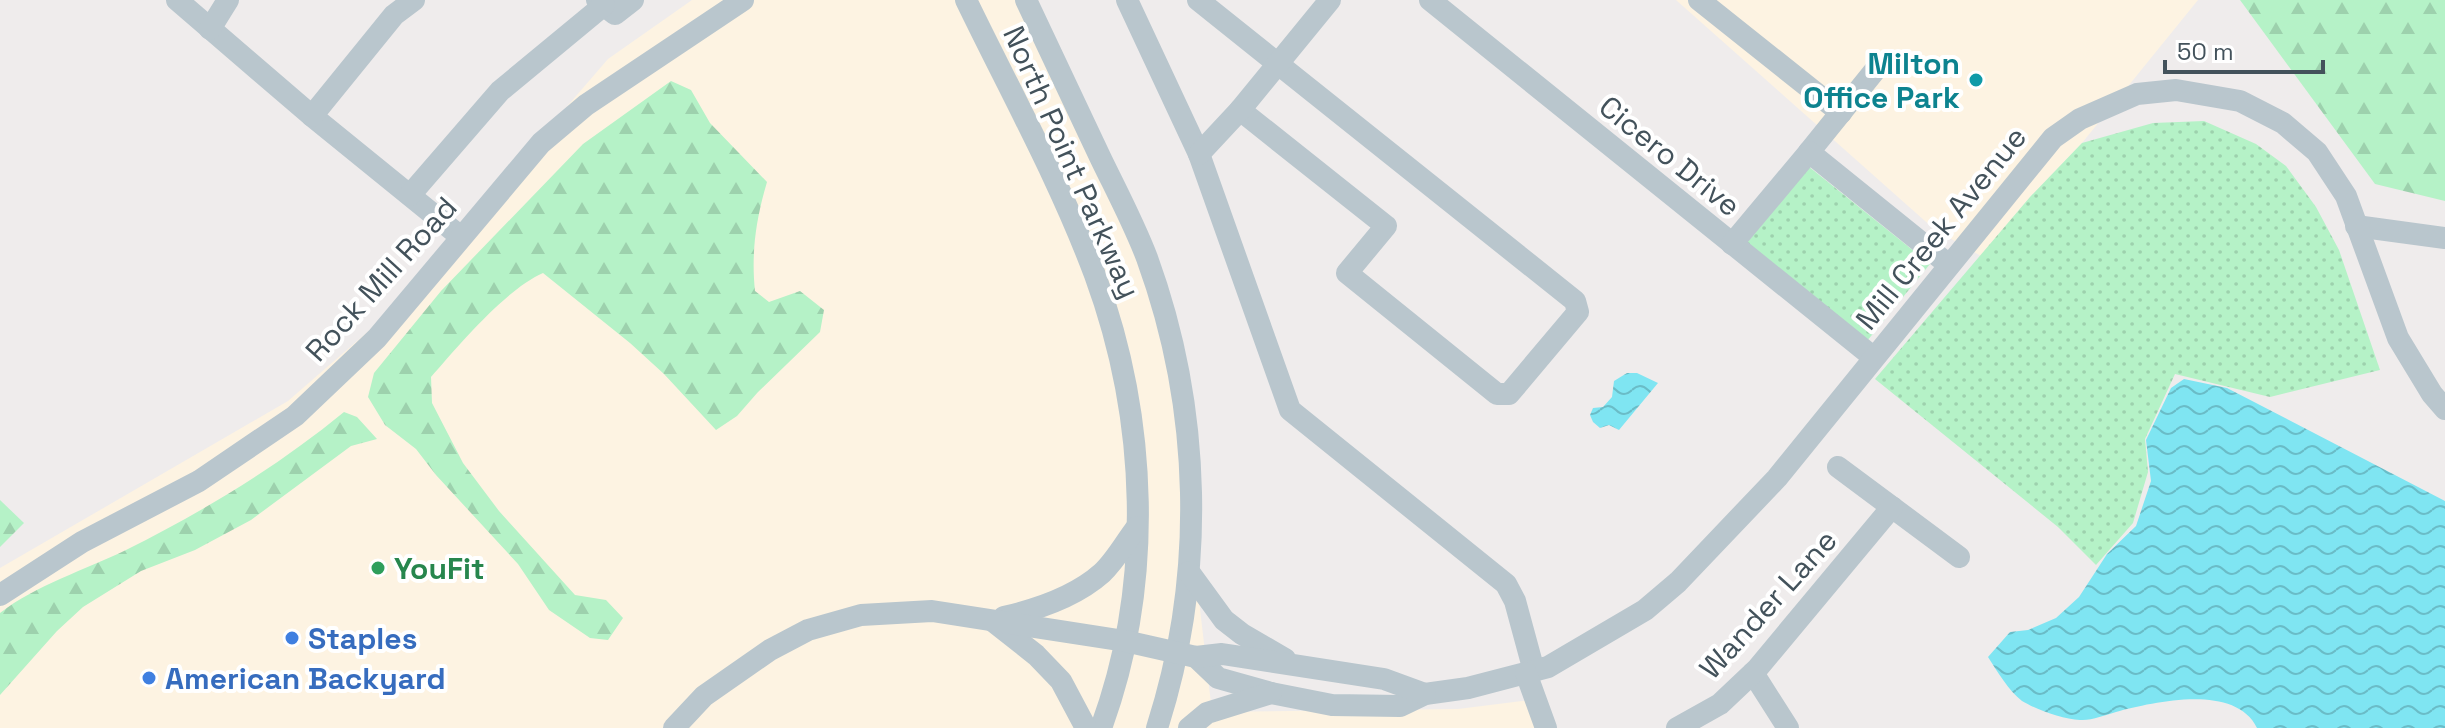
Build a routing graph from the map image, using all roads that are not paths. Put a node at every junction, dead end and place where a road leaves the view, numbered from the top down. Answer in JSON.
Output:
{"nodes":[{"id":1,"x":177,"y":0,"type":"edge"},
{"id":2,"x":228,"y":0,"type":"edge"},
{"id":3,"x":414,"y":0,"type":"edge"},
{"id":4,"x":633,"y":0,"type":"edge"},
{"id":5,"x":743,"y":0,"type":"edge"},
{"id":6,"x":966,"y":0,"type":"edge"},
{"id":7,"x":1026,"y":0,"type":"edge"},
{"id":8,"x":1127,"y":0,"type":"edge"},
{"id":9,"x":1198,"y":0,"type":"edge"},
{"id":10,"x":1330,"y":0,"type":"edge"},
{"id":11,"x":1430,"y":0,"type":"edge"},
{"id":12,"x":1699,"y":0,"type":"edge"},
{"id":13,"x":600,"y":3,"type":"edge"},
{"id":14,"x":717,"y":7,"type":"edge"},
{"id":15,"x":210,"y":29,"type":"junction"},
{"id":16,"x":1278,"y":64,"type":"junction"},
{"id":17,"x":1876,"y":69,"type":"dead end"},
{"id":18,"x":1240,"y":110,"type":"junction"},
{"id":19,"x":1841,"y":113,"type":"junction"},
{"id":20,"x":312,"y":116,"type":"junction"},
{"id":21,"x":1809,"y":152,"type":"junction"},
{"id":22,"x":1199,"y":154,"type":"junction"},
{"id":23,"x":410,"y":195,"type":"junction"},
{"id":24,"x":2356,"y":226,"type":"junction"},
{"id":25,"x":461,"y":237,"type":"junction"},
{"id":26,"x":2445,"y":238,"type":"edge"},
{"id":27,"x":1732,"y":244,"type":"junction"},
{"id":28,"x":1949,"y":265,"type":"junction"},
{"id":29,"x":1873,"y":357,"type":"junction"},
{"id":30,"x":2445,"y":409,"type":"edge"},
{"id":31,"x":1838,"y":467,"type":"dead end"},
{"id":32,"x":1892,"y":507,"type":"junction"},
{"id":33,"x":1137,"y":527,"type":"junction"},
{"id":34,"x":1959,"y":557,"type":"dead end"},
{"id":35,"x":1189,"y":572,"type":"junction"},
{"id":36,"x":0,"y":595,"type":"edge"},
{"id":37,"x":992,"y":620,"type":"junction"},
{"id":38,"x":1125,"y":641,"type":"junction"},
{"id":39,"x":1187,"y":655,"type":"junction"},
{"id":40,"x":1300,"y":667,"type":"junction"},
{"id":41,"x":1530,"y":672,"type":"junction"},
{"id":42,"x":1753,"y":673,"type":"junction"},
{"id":43,"x":1271,"y":693,"type":"junction"},
{"id":44,"x":1425,"y":694,"type":"junction"},
{"id":45,"x":674,"y":728,"type":"edge"},
{"id":46,"x":1086,"y":728,"type":"edge"},
{"id":47,"x":1101,"y":728,"type":"edge"},
{"id":48,"x":1157,"y":728,"type":"edge"},
{"id":49,"x":1189,"y":728,"type":"edge"},
{"id":50,"x":1546,"y":728,"type":"edge"},
{"id":51,"x":1677,"y":728,"type":"edge"},
{"id":52,"x":1788,"y":728,"type":"edge"}],
"edges":[{"from":1,"to":15,"type":"street"},
{"from":2,"to":15,"type":"street"},
{"from":3,"to":20,"type":"street"},
{"from":4,"to":13,"type":"street"},
{"from":5,"to":14,"type":"street","name":"Rock Mill Road"},
{"from":6,"to":33,"type":"street","name":"North Point Parkway"},
{"from":7,"to":35,"type":"street","name":"North Point Parkway"},
{"from":8,"to":22,"type":"street"},
{"from":9,"to":16,"type":"street"},
{"from":10,"to":16,"type":"street"},
{"from":11,"to":27,"type":"street","name":"Cicero Drive"},
{"from":12,"to":19,"type":"street"},
{"from":13,"to":23,"type":"street"},
{"from":14,"to":25,"type":"street","name":"Rock Mill Road"},
{"from":15,"to":20,"type":"street"},
{"from":16,"to":18,"type":"street"},
{"from":16,"to":18,"type":"street"},
{"from":17,"to":19,"type":"street"},
{"from":18,"to":22,"type":"street"},
{"from":19,"to":21,"type":"street"},
{"from":20,"to":23,"type":"street"},
{"from":21,"to":27,"type":"street"},
{"from":21,"to":28,"type":"street"},
{"from":22,"to":41,"type":"street"},
{"from":23,"to":25,"type":"street"},
{"from":24,"to":26,"type":"street"},
{"from":24,"to":28,"type":"street","name":"Mill Creek Avenue"},
{"from":24,"to":30,"type":"street","name":"Mill Creek Avenue"},
{"from":25,"to":36,"type":"street","name":"Rock Mill Road"},
{"from":27,"to":29,"type":"street","name":"Cicero Drive"},
{"from":28,"to":29,"type":"street","name":"Mill Creek Avenue"},
{"from":29,"to":41,"type":"street","name":"Mill Creek Avenue"},
{"from":31,"to":32,"type":"street"},
{"from":32,"to":34,"type":"street"},
{"from":32,"to":42,"type":"street","name":"Wander Lane"},
{"from":33,"to":37,"type":"street"},
{"from":33,"to":38,"type":"street","name":"North Point Parkway"},
{"from":35,"to":39,"type":"street","name":"North Point Parkway"},
{"from":35,"to":40,"type":"street"},
{"from":37,"to":38,"type":"street"},
{"from":37,"to":45,"type":"street"},
{"from":37,"to":46,"type":"street"},
{"from":38,"to":39,"type":"street"},
{"from":38,"to":47,"type":"street","name":"North Point Parkway"},
{"from":39,"to":40,"type":"street","name":"Mill Creek Avenue"},
{"from":39,"to":43,"type":"street","name":"Mill Creek Avenue"},
{"from":39,"to":48,"type":"street","name":"North Point Parkway"},
{"from":40,"to":44,"type":"street","name":"Mill Creek Avenue"},
{"from":41,"to":44,"type":"street","name":"Mill Creek Avenue"},
{"from":41,"to":50,"type":"street"},
{"from":42,"to":51,"type":"street","name":"Wander Lane"},
{"from":42,"to":52,"type":"street"},
{"from":43,"to":44,"type":"street","name":"Mill Creek Avenue"},
{"from":43,"to":49,"type":"street"}]}
